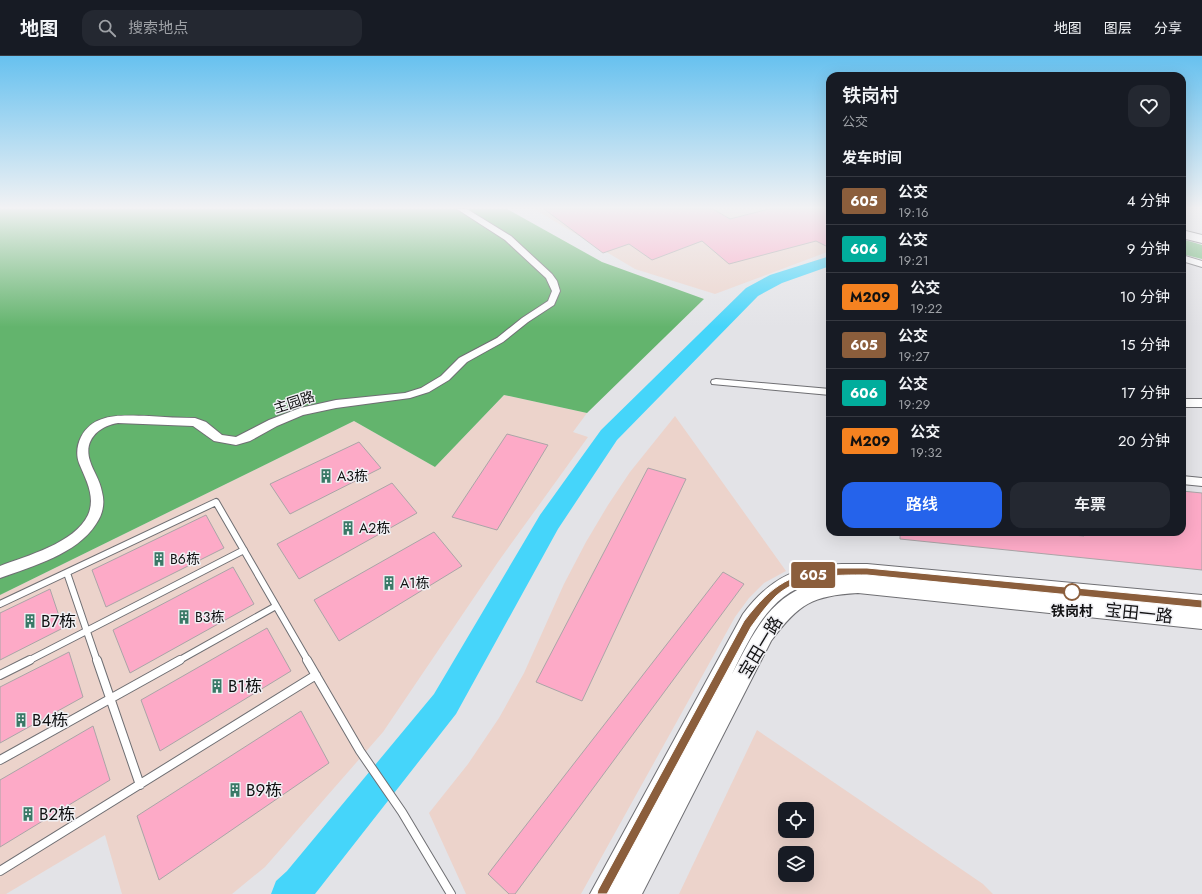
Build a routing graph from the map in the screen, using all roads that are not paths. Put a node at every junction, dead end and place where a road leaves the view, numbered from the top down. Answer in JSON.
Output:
{"nodes":[{"id":1,"x":519,"y":248,"type":"edge"},
{"id":2,"x":1186,"y":259,"type":"edge"},
{"id":3,"x":1201,"y":264,"type":"edge"},
{"id":4,"x":716,"y":382,"type":"dead end"},
{"id":5,"x":826,"y":392,"type":"edge"},
{"id":6,"x":1186,"y":403,"type":"edge"},
{"id":7,"x":1202,"y":403,"type":"edge"},
{"id":8,"x":1186,"y":480,"type":"edge"},
{"id":9,"x":1202,"y":482,"type":"edge"},
{"id":10,"x":244,"y":550,"type":"junction"},
{"id":11,"x":0,"y":572,"type":"edge"},
{"id":12,"x":67,"y":573,"type":"junction"},
{"id":13,"x":0,"y":604,"type":"edge"},
{"id":14,"x":1202,"y":604,"type":"edge"},
{"id":15,"x":276,"y":606,"type":"junction"},
{"id":16,"x":1202,"y":620,"type":"edge"},
{"id":17,"x":87,"y":631,"type":"junction"},
{"id":18,"x":0,"y":675,"type":"edge"},
{"id":19,"x":316,"y":675,"type":"junction"},
{"id":20,"x":110,"y":698,"type":"junction"},
{"id":21,"x":0,"y":760,"type":"edge"},
{"id":22,"x":140,"y":785,"type":"junction"},
{"id":23,"x":0,"y":871,"type":"edge"},
{"id":24,"x":451,"y":894,"type":"edge"},
{"id":25,"x":603,"y":894,"type":"edge"},
{"id":26,"x":628,"y":894,"type":"edge"}],
"edges":[{"from":1,"to":11,"type":"street","name":"主园路"},
{"from":2,"to":3,"type":"street"},
{"from":4,"to":5,"type":"street"},
{"from":6,"to":7,"type":"street"},
{"from":8,"to":9,"type":"street"},
{"from":10,"to":12,"type":"lane"},
{"from":10,"to":15,"type":"lane"},
{"from":10,"to":17,"type":"lane"},
{"from":12,"to":13,"type":"lane"},
{"from":12,"to":17,"type":"lane"},
{"from":14,"to":25,"type":"main road","name":"宝田一路"},
{"from":15,"to":19,"type":"lane"},
{"from":15,"to":20,"type":"lane"},
{"from":16,"to":26,"type":"main road","name":"宝田一路"},
{"from":17,"to":18,"type":"lane"},
{"from":17,"to":20,"type":"lane"},
{"from":19,"to":22,"type":"lane"},
{"from":19,"to":24,"type":"lane"},
{"from":20,"to":21,"type":"lane"},
{"from":20,"to":22,"type":"lane"},
{"from":22,"to":23,"type":"lane"}]}
